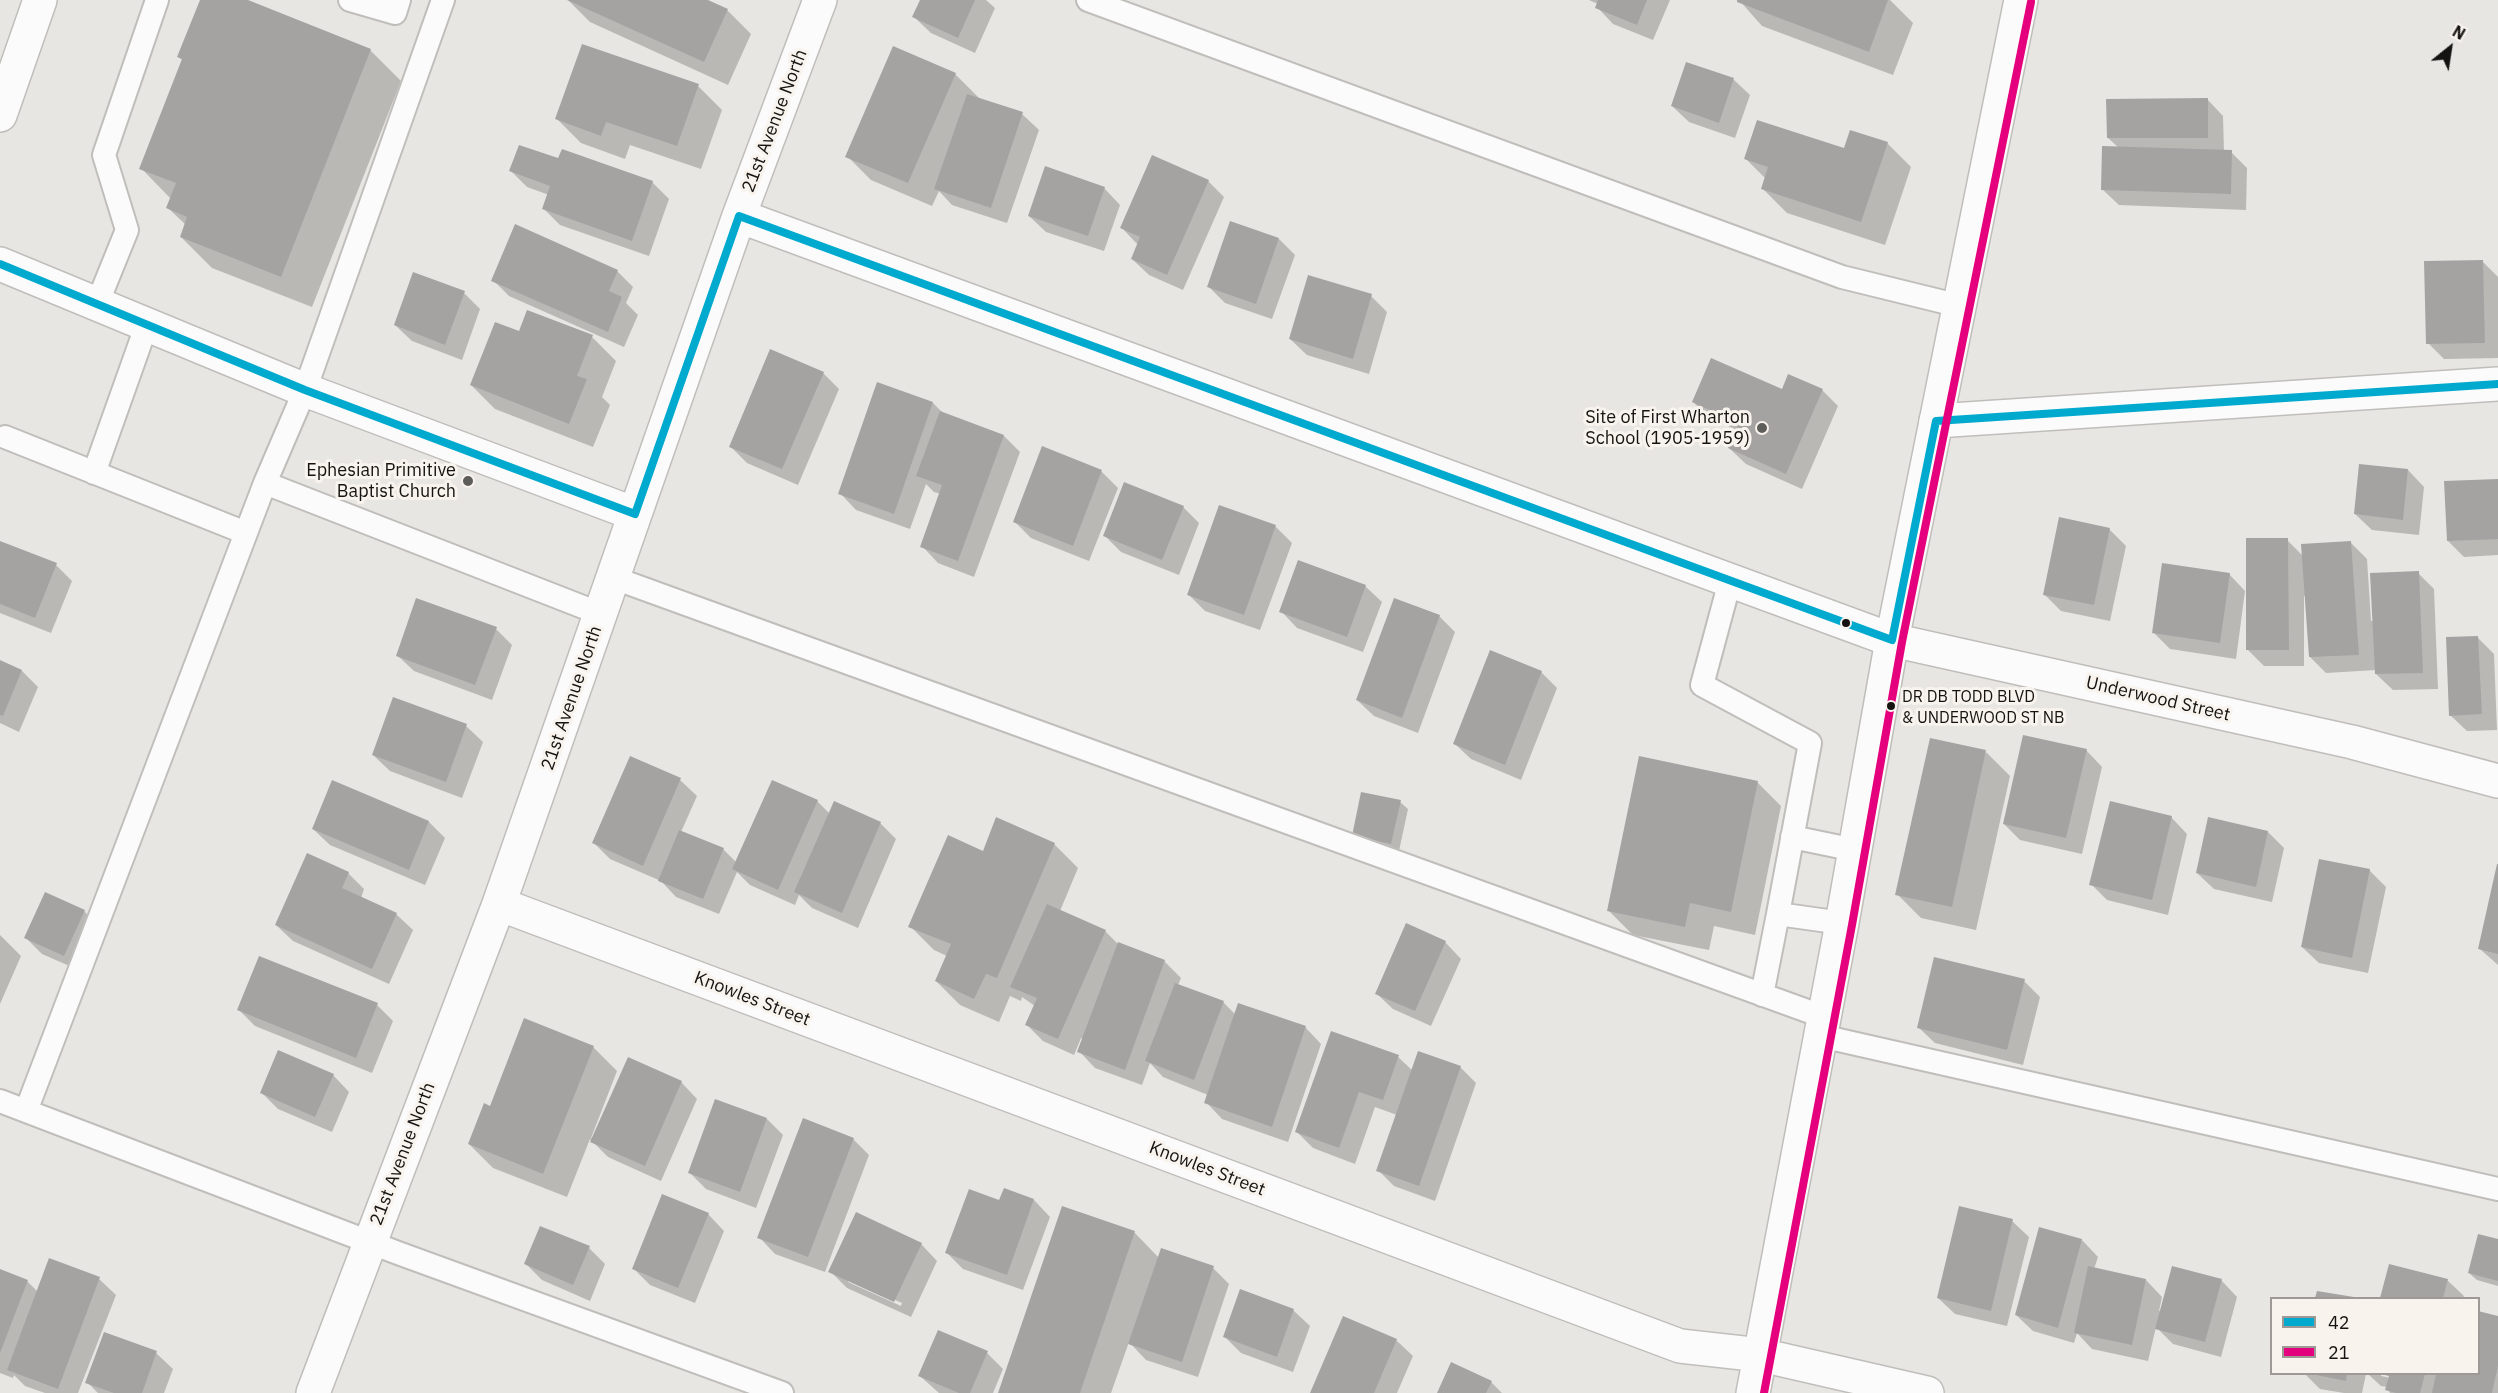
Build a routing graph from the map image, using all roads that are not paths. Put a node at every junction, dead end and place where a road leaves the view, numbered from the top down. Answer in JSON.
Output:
{"nodes":[{"id":1,"x":40,"y":0,"type":"edge"},
{"id":2,"x":157,"y":0,"type":"edge"},
{"id":3,"x":350,"y":0,"type":"edge"},
{"id":4,"x":399,"y":0,"type":"edge"},
{"id":5,"x":443,"y":0,"type":"edge"},
{"id":6,"x":820,"y":0,"type":"edge"},
{"id":7,"x":1089,"y":0,"type":"edge"},
{"id":8,"x":2021,"y":0,"type":"edge"},
{"id":9,"x":0,"y":115,"type":"edge"},
{"id":10,"x":739,"y":216,"type":"junction"},
{"id":11,"x":0,"y":264,"type":"edge"},
{"id":12,"x":97,"y":304,"type":"junction"},
{"id":13,"x":1960,"y":306,"type":"junction"},
{"id":14,"x":147,"y":324,"type":"junction"},
{"id":15,"x":2498,"y":384,"type":"edge"},
{"id":16,"x":305,"y":390,"type":"junction"},
{"id":17,"x":1936,"y":421,"type":"junction"},
{"id":18,"x":5,"y":437,"type":"dead end"},
{"id":19,"x":94,"y":473,"type":"junction"},
{"id":20,"x":265,"y":483,"type":"junction"},
{"id":21,"x":635,"y":514,"type":"junction"},
{"id":22,"x":246,"y":533,"type":"junction"},
{"id":23,"x":614,"y":578,"type":"junction"},
{"id":24,"x":1730,"y":580,"type":"junction"},
{"id":25,"x":602,"y":614,"type":"junction"},
{"id":26,"x":1892,"y":640,"type":"junction"},
{"id":27,"x":2498,"y":781,"type":"edge"},
{"id":28,"x":1792,"y":837,"type":"junction"},
{"id":29,"x":1855,"y":850,"type":"junction"},
{"id":30,"x":499,"y":904,"type":"junction"},
{"id":31,"x":1778,"y":915,"type":"junction"},
{"id":32,"x":1842,"y":923,"type":"junction"},
{"id":33,"x":1762,"y":995,"type":"junction"},
{"id":34,"x":1822,"y":1027,"type":"junction"},
{"id":35,"x":0,"y":1101,"type":"edge"},
{"id":36,"x":27,"y":1111,"type":"junction"},
{"id":37,"x":2498,"y":1189,"type":"edge"},
{"id":38,"x":370,"y":1242,"type":"junction"},
{"id":39,"x":1761,"y":1355,"type":"junction"},
{"id":40,"x":314,"y":1393,"type":"edge"},
{"id":41,"x":782,"y":1393,"type":"edge"},
{"id":42,"x":1753,"y":1393,"type":"edge"},
{"id":43,"x":1927,"y":1393,"type":"edge"}],
"edges":[{"from":1,"to":9,"type":"street"},
{"from":2,"to":12,"type":"lane"},
{"from":3,"to":4,"type":"lane"},
{"from":5,"to":16,"type":"lane"},
{"from":6,"to":10,"type":"street","name":"21st Avenue North"},
{"from":7,"to":13,"type":"lane"},
{"from":8,"to":13,"type":"street"},
{"from":10,"to":21,"type":"street","name":"21st Avenue North"},
{"from":10,"to":24,"type":"street","name":"Underwood Street"},
{"from":11,"to":12,"type":"street"},
{"from":12,"to":14,"type":"street"},
{"from":13,"to":17,"type":"street"},
{"from":14,"to":16,"type":"street"},
{"from":14,"to":19,"type":"lane"},
{"from":15,"to":17,"type":"street"},
{"from":16,"to":20,"type":"lane"},
{"from":16,"to":21,"type":"street"},
{"from":17,"to":26,"type":"street"},
{"from":18,"to":19,"type":"lane"},
{"from":19,"to":22,"type":"lane"},
{"from":20,"to":22,"type":"lane"},
{"from":20,"to":25,"type":"lane"},
{"from":21,"to":23,"type":"street","name":"21st Avenue North"},
{"from":22,"to":36,"type":"lane"},
{"from":23,"to":25,"type":"street","name":"21st Avenue North"},
{"from":23,"to":33,"type":"lane"},
{"from":24,"to":26,"type":"street","name":"Underwood Street"},
{"from":24,"to":28,"type":"lane"},
{"from":25,"to":30,"type":"street","name":"21st Avenue North"},
{"from":26,"to":27,"type":"street","name":"Underwood Street"},
{"from":26,"to":29,"type":"street"},
{"from":28,"to":29,"type":"lane"},
{"from":28,"to":31,"type":"lane"},
{"from":29,"to":32,"type":"street"},
{"from":30,"to":38,"type":"street","name":"21st Avenue North"},
{"from":30,"to":39,"type":"street","name":"Knowles Street"},
{"from":31,"to":32,"type":"lane"},
{"from":31,"to":33,"type":"lane"},
{"from":32,"to":34,"type":"street"},
{"from":33,"to":34,"type":"lane"},
{"from":34,"to":37,"type":"lane"},
{"from":34,"to":39,"type":"street"},
{"from":35,"to":36,"type":"lane"},
{"from":36,"to":38,"type":"lane"},
{"from":38,"to":40,"type":"street","name":"21st Avenue North"},
{"from":38,"to":41,"type":"lane"},
{"from":39,"to":42,"type":"street"},
{"from":39,"to":43,"type":"street","name":"Knowles Street"}]}
